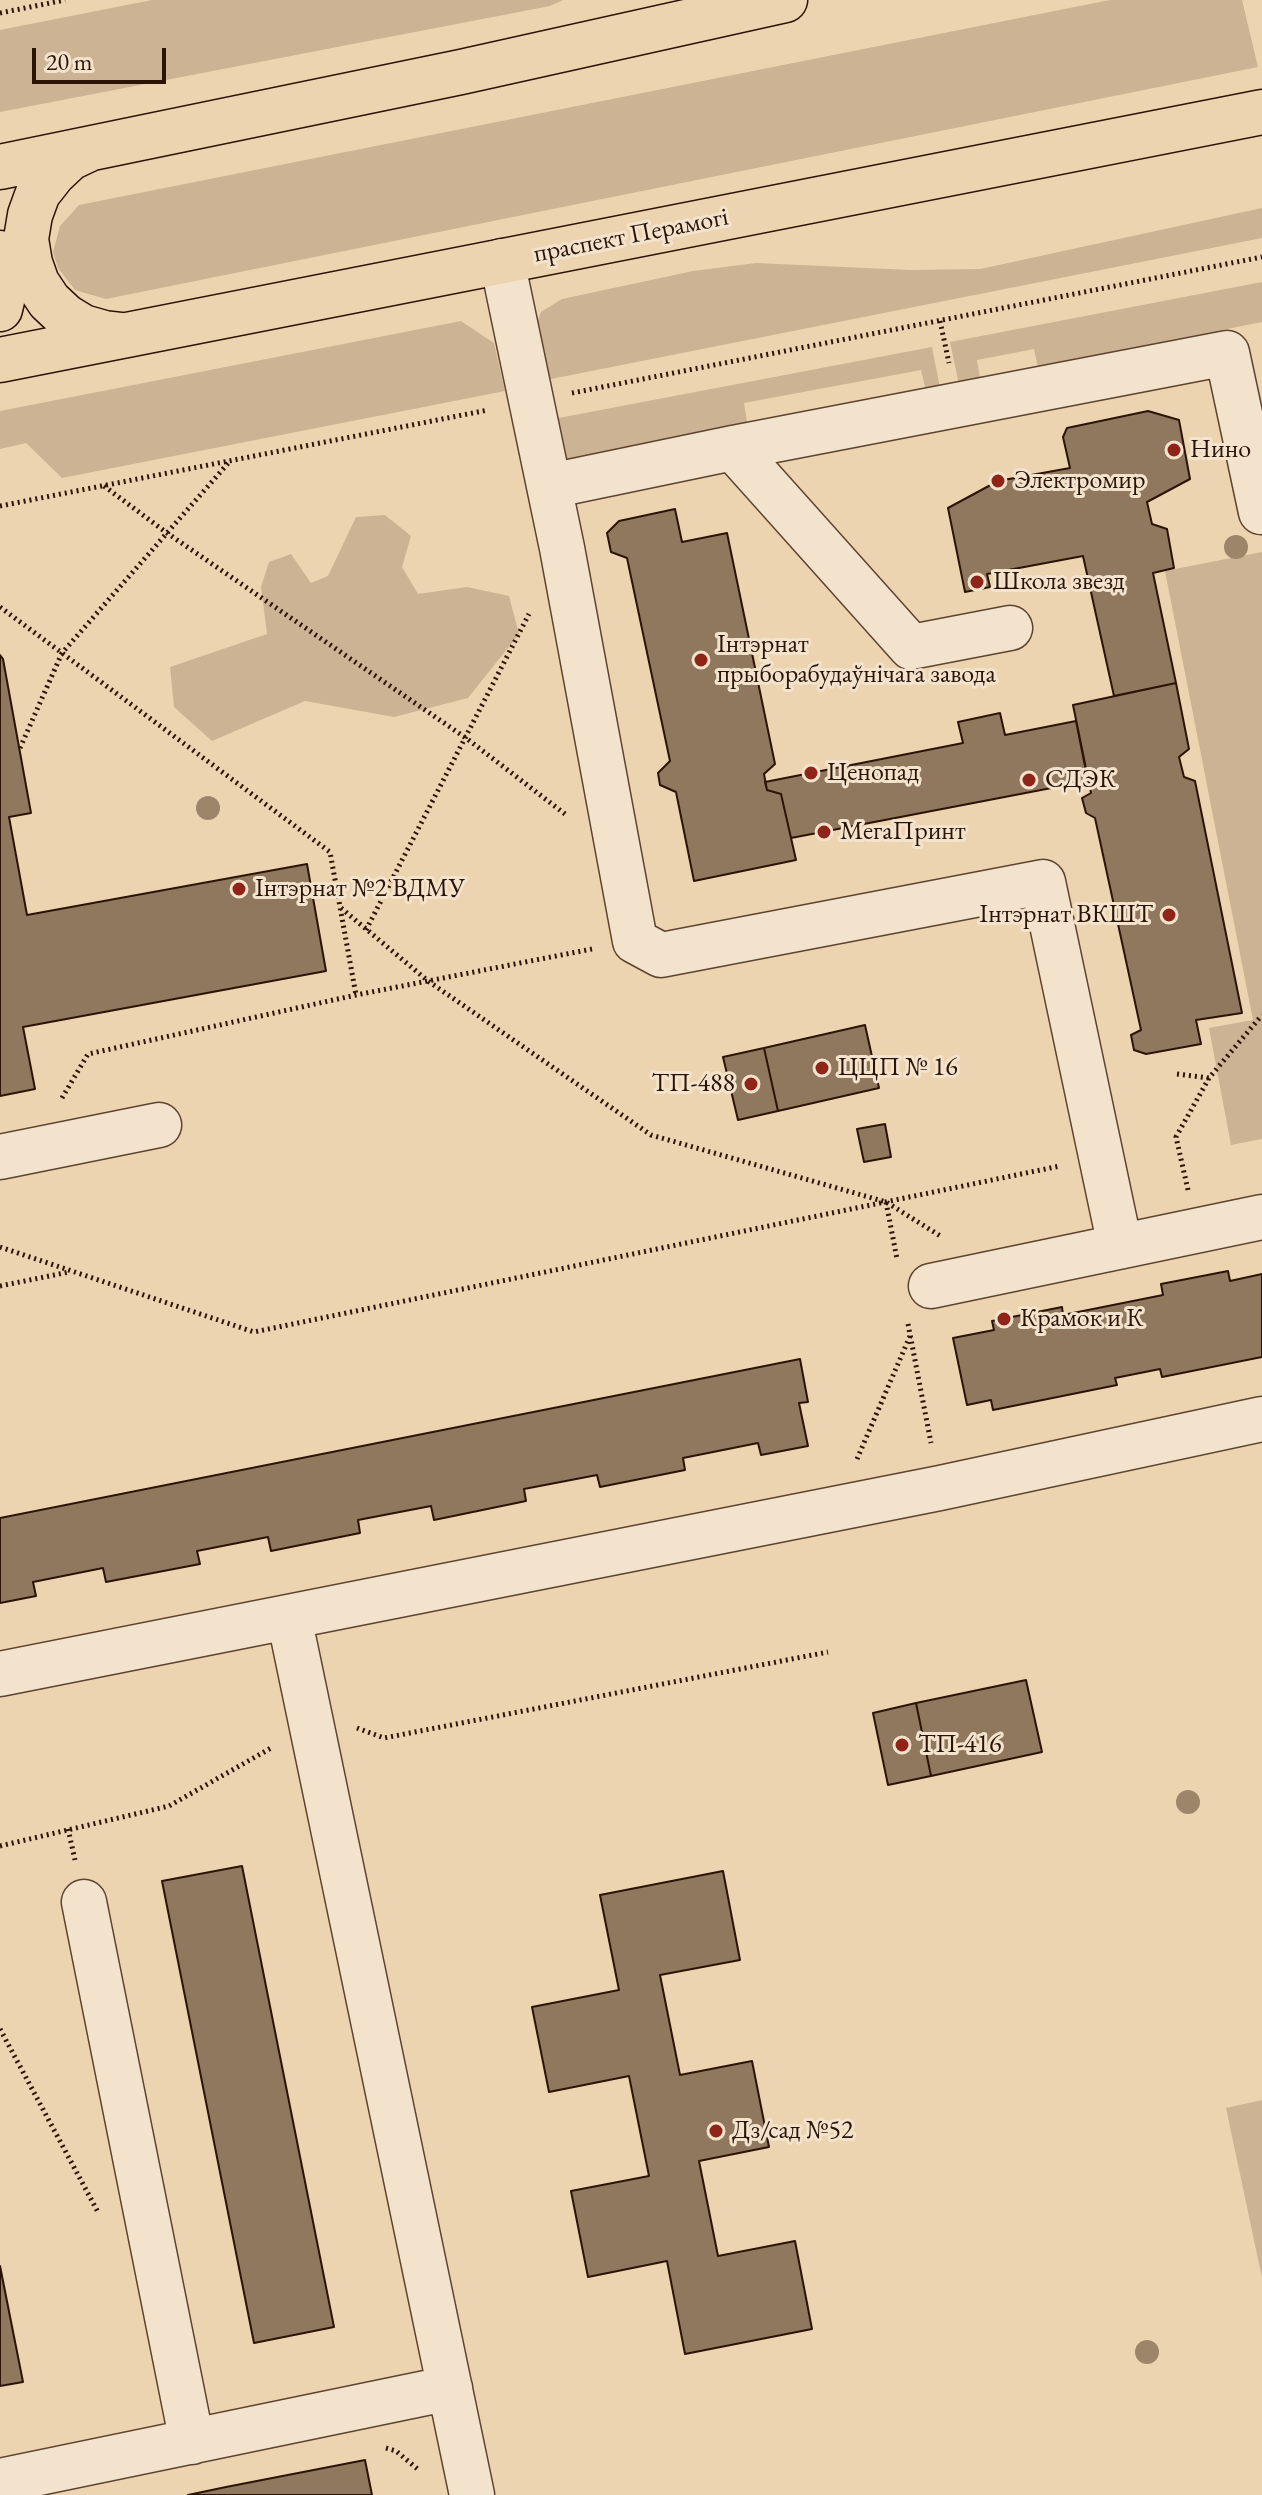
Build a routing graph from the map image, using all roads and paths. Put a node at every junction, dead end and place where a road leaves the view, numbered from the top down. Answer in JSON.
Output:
{"nodes":[{"id":1,"x":65,"y":0,"type":"edge"},
{"id":2,"x":785,"y":0,"type":"edge"},
{"id":3,"x":0,"y":13,"type":"edge"},
{"id":4,"x":1262,"y":112,"type":"edge"},
{"id":5,"x":92,"y":147,"type":"junction"},
{"id":6,"x":0,"y":167,"type":"edge"},
{"id":7,"x":0,"y":253,"type":"edge"},
{"id":8,"x":1262,"y":257,"type":"edge"},
{"id":9,"x":502,"y":261,"type":"junction"},
{"id":10,"x":0,"y":309,"type":"edge"},
{"id":11,"x":940,"y":321,"type":"junction"},
{"id":12,"x":125,"y":335,"type":"junction"},
{"id":13,"x":0,"y":360,"type":"edge"},
{"id":14,"x":950,"y":369,"type":"dead end"},
{"id":15,"x":531,"y":402,"type":"junction"},
{"id":16,"x":733,"y":448,"type":"junction"},
{"id":17,"x":231,"y":460,"type":"junction"},
{"id":18,"x":103,"y":486,"type":"junction"},
{"id":19,"x":550,"y":486,"type":"junction"},
{"id":20,"x":0,"y":506,"type":"edge"},
{"id":21,"x":1261,"y":512,"type":"edge"},
{"id":22,"x":167,"y":533,"type":"junction"},
{"id":23,"x":562,"y":548,"type":"junction"},
{"id":24,"x":0,"y":607,"type":"edge"},
{"id":25,"x":1010,"y":628,"type":"dead end"},
{"id":26,"x":62,"y":653,"type":"junction"},
{"id":27,"x":466,"y":738,"type":"junction"},
{"id":28,"x":20,"y":748,"type":"dead end"},
{"id":29,"x":620,"y":857,"type":"junction"},
{"id":30,"x":341,"y":908,"type":"junction"},
{"id":31,"x":366,"y":930,"type":"junction"},
{"id":32,"x":635,"y":941,"type":"junction"},
{"id":33,"x":428,"y":981,"type":"junction"},
{"id":34,"x":356,"y":995,"type":"junction"},
{"id":35,"x":1262,"y":1015,"type":"edge"},
{"id":36,"x":1177,"y":1074,"type":"dead end"},
{"id":37,"x":1209,"y":1078,"type":"junction"},
{"id":38,"x":58,"y":1106,"type":"dead end"},
{"id":39,"x":159,"y":1125,"type":"dead end"},
{"id":40,"x":0,"y":1157,"type":"edge"},
{"id":41,"x":1102,"y":1157,"type":"junction"},
{"id":42,"x":886,"y":1202,"type":"junction"},
{"id":43,"x":1262,"y":1217,"type":"edge"},
{"id":44,"x":1197,"y":1230,"type":"junction"},
{"id":45,"x":1120,"y":1246,"type":"junction"},
{"id":46,"x":0,"y":1247,"type":"edge"},
{"id":47,"x":70,"y":1271,"type":"junction"},
{"id":48,"x":998,"y":1272,"type":"junction"},
{"id":49,"x":0,"y":1286,"type":"edge"},
{"id":50,"x":912,"y":1289,"type":"junction"},
{"id":51,"x":910,"y":1334,"type":"junction"},
{"id":52,"x":1262,"y":1419,"type":"edge"},
{"id":53,"x":940,"y":1488,"type":"junction"},
{"id":54,"x":836,"y":1508,"type":"junction"},
{"id":55,"x":289,"y":1617,"type":"junction"},
{"id":56,"x":828,"y":1652,"type":"dead end"},
{"id":57,"x":0,"y":1674,"type":"edge"},
{"id":58,"x":311,"y":1725,"type":"junction"},
{"id":59,"x":0,"y":1846,"type":"edge"},
{"id":60,"x":84,"y":1902,"type":"dead end"},
{"id":61,"x":450,"y":2388,"type":"junction"},
{"id":62,"x":192,"y":2442,"type":"junction"},
{"id":63,"x":0,"y":2481,"type":"edge"},
{"id":64,"x":472,"y":2495,"type":"edge"}],
"edges":[{"from":1,"to":3,"type":"path"},
{"from":2,"to":5,"type":"main road"},
{"from":4,"to":9,"type":"main road","name":"праспект Перамогі"},
{"from":5,"to":6,"type":"main road"},
{"from":5,"to":12,"type":"main road"},
{"from":7,"to":10,"type":"main road"},
{"from":8,"to":11,"type":"path"},
{"from":9,"to":12,"type":"main road","name":"праспект Перамогі"},
{"from":9,"to":15,"type":"lane"},
{"from":11,"to":14,"type":"path"},
{"from":11,"to":15,"type":"path"},
{"from":12,"to":13,"type":"main road","name":"праспект Перамогі"},
{"from":15,"to":17,"type":"path"},
{"from":15,"to":19,"type":"lane"},
{"from":16,"to":19,"type":"lane"},
{"from":16,"to":21,"type":"lane"},
{"from":16,"to":25,"type":"lane"},
{"from":17,"to":18,"type":"path"},
{"from":17,"to":22,"type":"path"},
{"from":18,"to":20,"type":"path"},
{"from":18,"to":22,"type":"path"},
{"from":19,"to":23,"type":"lane"},
{"from":22,"to":26,"type":"path"},
{"from":22,"to":27,"type":"path"},
{"from":23,"to":27,"type":"path"},
{"from":23,"to":29,"type":"lane"},
{"from":24,"to":26,"type":"path"},
{"from":26,"to":28,"type":"path"},
{"from":26,"to":30,"type":"path"},
{"from":27,"to":29,"type":"path"},
{"from":27,"to":31,"type":"path"},
{"from":29,"to":32,"type":"lane"},
{"from":30,"to":31,"type":"path"},
{"from":30,"to":34,"type":"path"},
{"from":31,"to":33,"type":"path"},
{"from":32,"to":33,"type":"path"},
{"from":32,"to":41,"type":"lane"},
{"from":33,"to":34,"type":"path"},
{"from":33,"to":42,"type":"path"},
{"from":34,"to":38,"type":"path"},
{"from":35,"to":37,"type":"path"},
{"from":36,"to":37,"type":"path"},
{"from":37,"to":44,"type":"path"},
{"from":39,"to":40,"type":"lane"},
{"from":41,"to":42,"type":"path"},
{"from":41,"to":45,"type":"lane"},
{"from":42,"to":47,"type":"path"},
{"from":42,"to":48,"type":"path"},
{"from":42,"to":50,"type":"path"},
{"from":43,"to":44,"type":"lane"},
{"from":44,"to":45,"type":"lane"},
{"from":45,"to":48,"type":"lane"},
{"from":46,"to":47,"type":"path"},
{"from":47,"to":49,"type":"path"},
{"from":48,"to":50,"type":"lane"},
{"from":50,"to":51,"type":"path"},
{"from":50,"to":51,"type":"path"},
{"from":51,"to":53,"type":"path"},
{"from":51,"to":54,"type":"path"},
{"from":52,"to":53,"type":"lane"},
{"from":53,"to":54,"type":"lane"},
{"from":54,"to":55,"type":"lane"},
{"from":55,"to":57,"type":"lane"},
{"from":55,"to":58,"type":"lane"},
{"from":56,"to":58,"type":"path"},
{"from":58,"to":59,"type":"path"},
{"from":58,"to":61,"type":"lane"},
{"from":60,"to":62,"type":"lane"},
{"from":61,"to":62,"type":"lane"},
{"from":61,"to":64,"type":"lane"},
{"from":62,"to":63,"type":"lane"}]}
